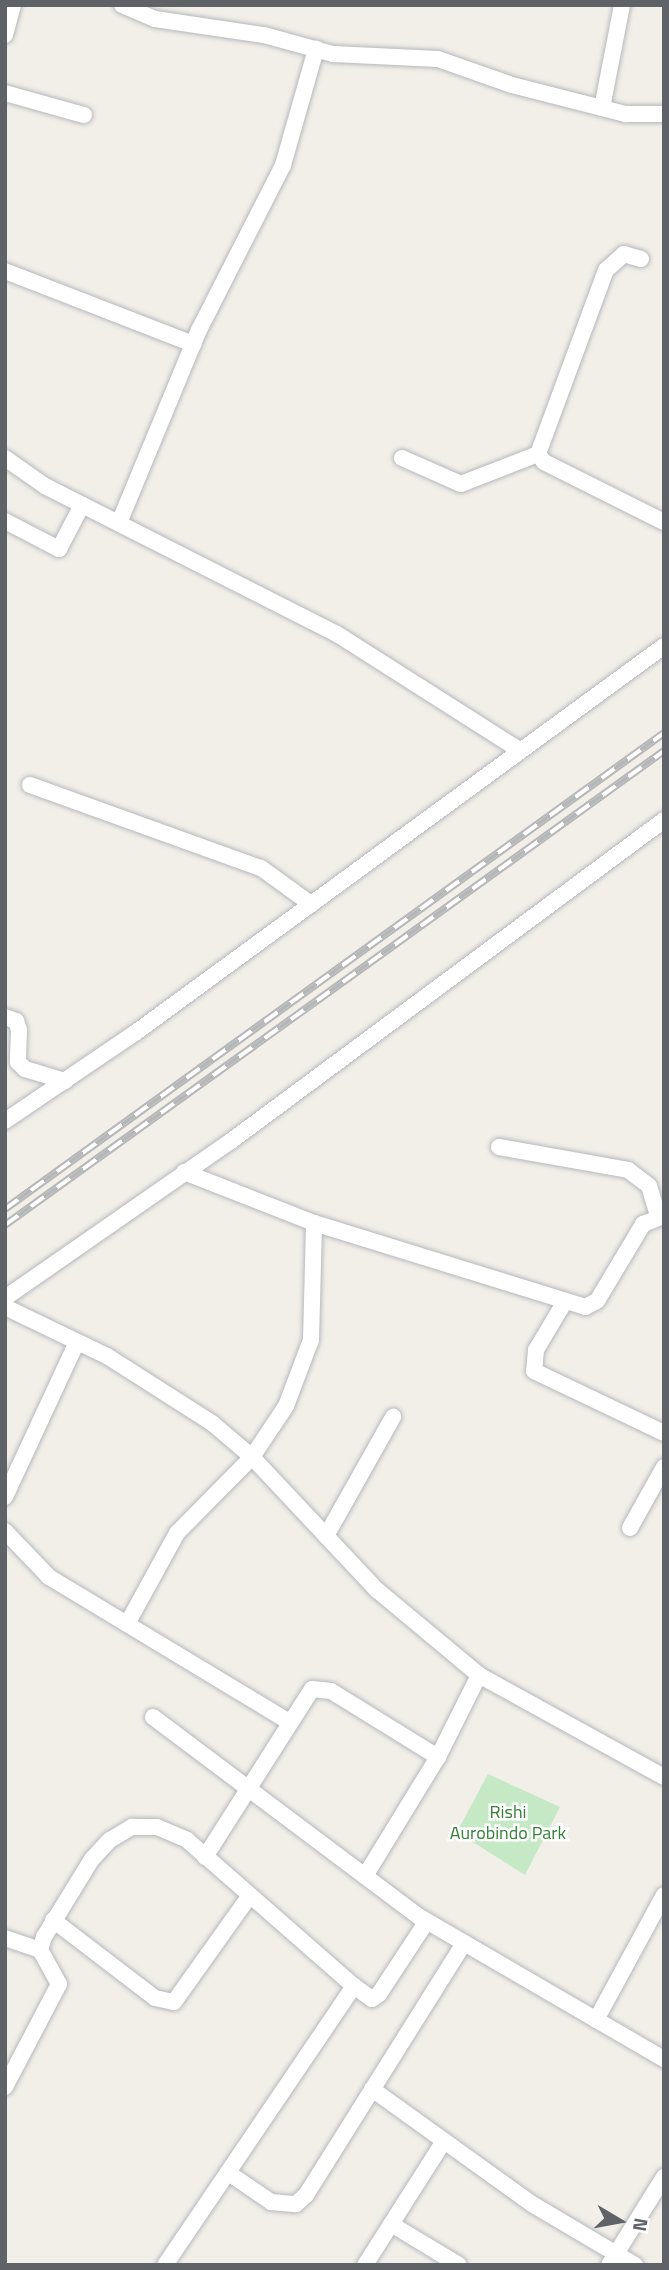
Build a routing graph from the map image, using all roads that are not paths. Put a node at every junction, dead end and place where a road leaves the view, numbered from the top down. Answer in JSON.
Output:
{"nodes":[{"id":1,"x":13,"y":5,"type":"edge"},
{"id":2,"x":122,"y":5,"type":"edge"},
{"id":3,"x":622,"y":5,"type":"edge"},
{"id":4,"x":5,"y":35,"type":"edge"},
{"id":5,"x":316,"y":49,"type":"junction"},
{"id":6,"x":5,"y":93,"type":"edge"},
{"id":7,"x":602,"y":108,"type":"junction"},
{"id":8,"x":664,"y":114,"type":"edge"},
{"id":9,"x":84,"y":115,"type":"dead end"},
{"id":10,"x":641,"y":259,"type":"dead end"},
{"id":11,"x":5,"y":271,"type":"edge"},
{"id":12,"x":193,"y":344,"type":"junction"},
{"id":13,"x":538,"y":454,"type":"junction"},
{"id":14,"x":5,"y":458,"type":"edge"},
{"id":15,"x":402,"y":458,"type":"dead end"},
{"id":16,"x":82,"y":505,"type":"junction"},
{"id":17,"x":5,"y":521,"type":"edge"},
{"id":18,"x":664,"y":522,"type":"edge"},
{"id":19,"x":118,"y":523,"type":"junction"},
{"id":20,"x":664,"y":646,"type":"edge"},
{"id":21,"x":519,"y":750,"type":"junction"},
{"id":22,"x":30,"y":785,"type":"dead end"},
{"id":23,"x":664,"y":820,"type":"edge"},
{"id":24,"x":311,"y":904,"type":"junction"},
{"id":25,"x":5,"y":1017,"type":"edge"},
{"id":26,"x":65,"y":1081,"type":"junction"},
{"id":27,"x":5,"y":1121,"type":"edge"},
{"id":28,"x":499,"y":1147,"type":"dead end"},
{"id":29,"x":184,"y":1172,"type":"junction"},
{"id":30,"x":661,"y":1216,"type":"edge"},
{"id":31,"x":314,"y":1223,"type":"junction"},
{"id":32,"x":5,"y":1298,"type":"edge"},
{"id":33,"x":564,"y":1303,"type":"junction"},
{"id":34,"x":5,"y":1307,"type":"edge"},
{"id":35,"x":77,"y":1342,"type":"junction"},
{"id":36,"x":393,"y":1417,"type":"dead end"},
{"id":37,"x":664,"y":1433,"type":"edge"},
{"id":38,"x":252,"y":1457,"type":"junction"},
{"id":39,"x":664,"y":1466,"type":"edge"},
{"id":40,"x":5,"y":1497,"type":"edge"},
{"id":41,"x":630,"y":1528,"type":"dead end"},
{"id":42,"x":5,"y":1531,"type":"edge"},
{"id":43,"x":326,"y":1536,"type":"junction"},
{"id":44,"x":127,"y":1624,"type":"junction"},
{"id":45,"x":479,"y":1675,"type":"junction"},
{"id":46,"x":153,"y":1717,"type":"dead end"},
{"id":47,"x":289,"y":1723,"type":"junction"},
{"id":48,"x":438,"y":1757,"type":"junction"},
{"id":49,"x":664,"y":1777,"type":"edge"},
{"id":50,"x":249,"y":1789,"type":"junction"},
{"id":51,"x":205,"y":1857,"type":"junction"},
{"id":52,"x":365,"y":1876,"type":"junction"},
{"id":53,"x":664,"y":1895,"type":"edge"},
{"id":54,"x":249,"y":1897,"type":"junction"},
{"id":55,"x":53,"y":1920,"type":"junction"},
{"id":56,"x":427,"y":1921,"type":"junction"},
{"id":57,"x":5,"y":1938,"type":"edge"},
{"id":58,"x":464,"y":1943,"type":"junction"},
{"id":59,"x":40,"y":1950,"type":"junction"},
{"id":60,"x":354,"y":1986,"type":"junction"},
{"id":61,"x":596,"y":2020,"type":"junction"},
{"id":62,"x":664,"y":2060,"type":"edge"},
{"id":63,"x":5,"y":2087,"type":"edge"},
{"id":64,"x":372,"y":2089,"type":"junction"},
{"id":65,"x":444,"y":2141,"type":"junction"},
{"id":66,"x":230,"y":2174,"type":"junction"},
{"id":67,"x":664,"y":2177,"type":"edge"},
{"id":68,"x":391,"y":2224,"type":"junction"},
{"id":69,"x":612,"y":2259,"type":"edge"},
{"id":70,"x":165,"y":2265,"type":"edge"},
{"id":71,"x":365,"y":2265,"type":"edge"},
{"id":72,"x":459,"y":2265,"type":"edge"},
{"id":73,"x":635,"y":2265,"type":"edge"}],
"edges":[{"from":1,"to":4,"type":"street"},
{"from":2,"to":5,"type":"street"},
{"from":3,"to":7,"type":"street"},
{"from":5,"to":7,"type":"street"},
{"from":5,"to":12,"type":"street"},
{"from":6,"to":9,"type":"street"},
{"from":7,"to":8,"type":"street"},
{"from":10,"to":13,"type":"street"},
{"from":11,"to":12,"type":"street"},
{"from":12,"to":19,"type":"street"},
{"from":13,"to":15,"type":"street"},
{"from":13,"to":18,"type":"street"},
{"from":14,"to":16,"type":"street"},
{"from":16,"to":17,"type":"street"},
{"from":16,"to":19,"type":"street"},
{"from":19,"to":21,"type":"street"},
{"from":20,"to":21,"type":"street"},
{"from":21,"to":24,"type":"street"},
{"from":22,"to":24,"type":"street"},
{"from":23,"to":29,"type":"street"},
{"from":24,"to":26,"type":"street"},
{"from":25,"to":26,"type":"street"},
{"from":26,"to":27,"type":"street"},
{"from":28,"to":30,"type":"street"},
{"from":29,"to":31,"type":"street"},
{"from":29,"to":32,"type":"street"},
{"from":30,"to":33,"type":"street"},
{"from":31,"to":33,"type":"street"},
{"from":31,"to":38,"type":"street"},
{"from":33,"to":37,"type":"street"},
{"from":34,"to":35,"type":"street"},
{"from":35,"to":38,"type":"street"},
{"from":35,"to":40,"type":"street"},
{"from":36,"to":43,"type":"street"},
{"from":38,"to":43,"type":"street"},
{"from":38,"to":44,"type":"street"},
{"from":39,"to":41,"type":"street"},
{"from":42,"to":44,"type":"street"},
{"from":43,"to":45,"type":"street"},
{"from":44,"to":47,"type":"street"},
{"from":45,"to":48,"type":"street"},
{"from":45,"to":49,"type":"street"},
{"from":46,"to":50,"type":"street"},
{"from":47,"to":48,"type":"street"},
{"from":47,"to":50,"type":"street"},
{"from":48,"to":52,"type":"street"},
{"from":50,"to":51,"type":"street"},
{"from":50,"to":52,"type":"street"},
{"from":51,"to":54,"type":"street"},
{"from":51,"to":55,"type":"street"},
{"from":52,"to":56,"type":"street"},
{"from":53,"to":61,"type":"street"},
{"from":54,"to":55,"type":"street"},
{"from":54,"to":60,"type":"street"},
{"from":55,"to":59,"type":"street"},
{"from":56,"to":58,"type":"street"},
{"from":56,"to":60,"type":"street"},
{"from":57,"to":59,"type":"street"},
{"from":58,"to":61,"type":"street"},
{"from":58,"to":64,"type":"street"},
{"from":59,"to":63,"type":"street"},
{"from":60,"to":66,"type":"street"},
{"from":61,"to":62,"type":"street"},
{"from":64,"to":65,"type":"street"},
{"from":64,"to":66,"type":"street"},
{"from":65,"to":68,"type":"street"},
{"from":65,"to":69,"type":"street"},
{"from":66,"to":70,"type":"street"},
{"from":67,"to":69,"type":"street"},
{"from":68,"to":71,"type":"street"},
{"from":68,"to":72,"type":"street"},
{"from":69,"to":73,"type":"street"}]}
